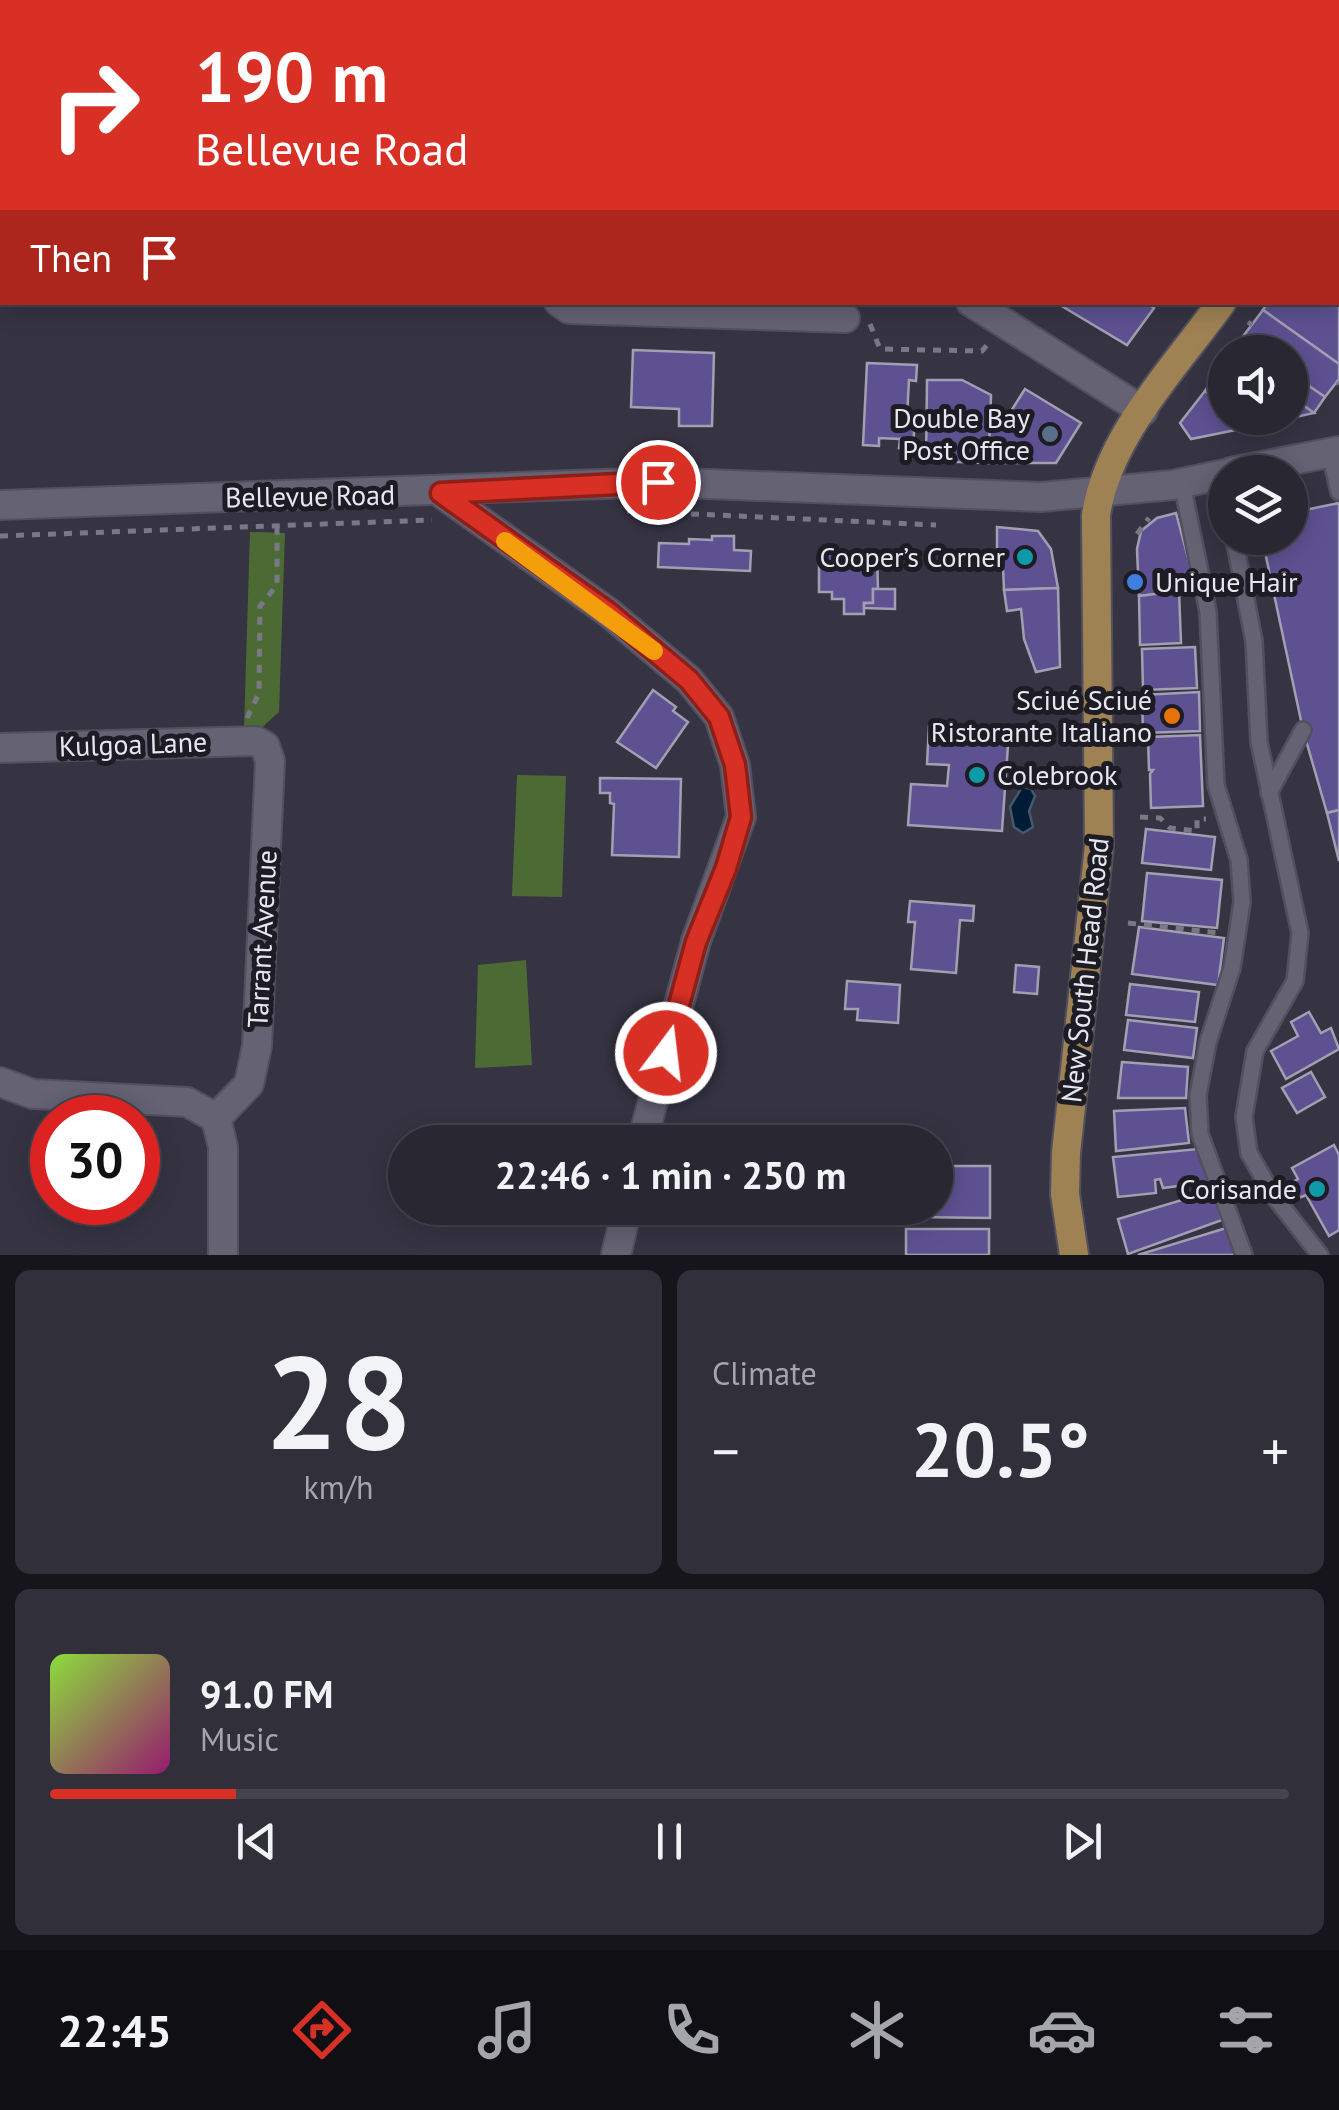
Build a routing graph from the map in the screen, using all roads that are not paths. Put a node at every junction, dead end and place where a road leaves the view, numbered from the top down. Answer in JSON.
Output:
{"nodes":[{"id":1,"x":563,"y":305,"type":"edge"},
{"id":2,"x":980,"y":305,"type":"edge"},
{"id":3,"x":1220,"y":305,"type":"edge"},
{"id":4,"x":1008,"y":314,"type":"edge"},
{"id":5,"x":845,"y":318,"type":"road end"},
{"id":6,"x":1143,"y":411,"type":"junction"},
{"id":7,"x":1334,"y":452,"type":"edge"},
{"id":8,"x":1308,"y":458,"type":"edge"},
{"id":9,"x":1208,"y":481,"type":"edge"},
{"id":10,"x":1182,"y":483,"type":"junction"},
{"id":11,"x":1099,"y":492,"type":"junction"},
{"id":12,"x":1339,"y":492,"type":"edge"},
{"id":13,"x":441,"y":493,"type":"junction"},
{"id":14,"x":0,"y":504,"type":"edge"},
{"id":15,"x":1237,"y":555,"type":"edge"},
{"id":16,"x":1303,"y":730,"type":"dead end"},
{"id":17,"x":266,"y":746,"type":"joint"},
{"id":18,"x":0,"y":748,"type":"edge"},
{"id":19,"x":1269,"y":793,"type":"junction"},
{"id":20,"x":0,"y":1082,"type":"edge"},
{"id":21,"x":216,"y":1118,"type":"junction"},
{"id":22,"x":647,"y":1125,"type":"edge"},
{"id":23,"x":623,"y":1225,"type":"edge"},
{"id":24,"x":224,"y":1255,"type":"edge"},
{"id":25,"x":616,"y":1255,"type":"edge"},
{"id":26,"x":1074,"y":1255,"type":"edge"},
{"id":27,"x":1244,"y":1255,"type":"edge"},
{"id":28,"x":1320,"y":1255,"type":"edge"}],
"edges":[{"from":1,"to":5,"type":"street"},
{"from":2,"to":4,"type":"street"},
{"from":3,"to":6,"type":"main road","name":"New South Head Road"},
{"from":4,"to":6,"type":"street"},
{"from":6,"to":11,"type":"main road","name":"New South Head Road"},
{"from":7,"to":8,"type":"street","name":"Bellevue Road"},
{"from":7,"to":12,"type":"lane"},
{"from":9,"to":10,"type":"street","name":"Bellevue Road"},
{"from":10,"to":11,"type":"street","name":"Bellevue Road"},
{"from":10,"to":27,"type":"lane"},
{"from":11,"to":13,"type":"street","name":"Bellevue Road"},
{"from":11,"to":26,"type":"main road","name":"New South Head Road"},
{"from":13,"to":14,"type":"street","name":"Bellevue Road"},
{"from":13,"to":22,"type":"street"},
{"from":15,"to":19,"type":"lane"},
{"from":16,"to":19,"type":"lane"},
{"from":17,"to":18,"type":"street","name":"Kulgoa Lane"},
{"from":17,"to":21,"type":"street","name":"Tarrant Avenue"},
{"from":19,"to":28,"type":"lane"},
{"from":20,"to":21,"type":"street"},
{"from":21,"to":24,"type":"street"},
{"from":23,"to":25,"type":"street"}]}
